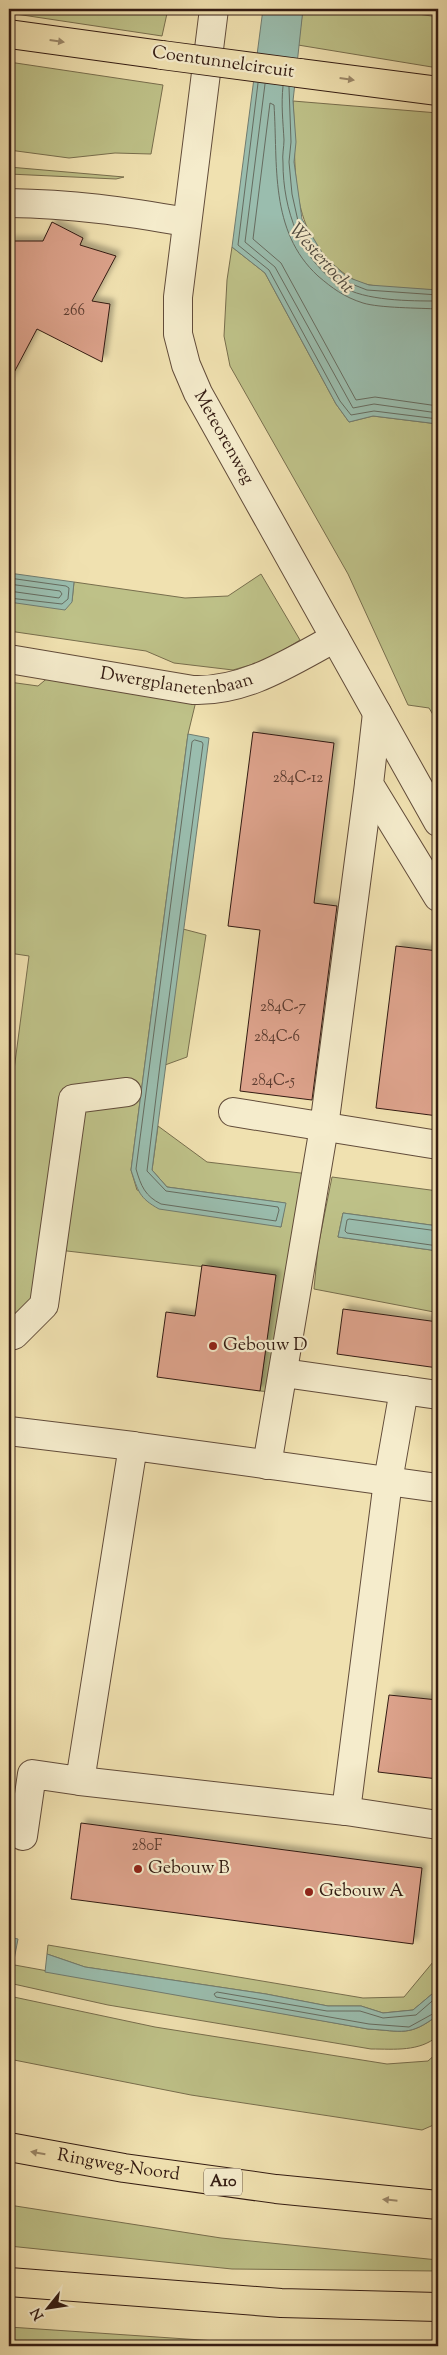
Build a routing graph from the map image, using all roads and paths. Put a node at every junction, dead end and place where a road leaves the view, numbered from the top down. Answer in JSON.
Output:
{"nodes":[{"id":1,"x":214,"y":9,"type":"edge"},
{"id":2,"x":9,"y":34,"type":"edge"},
{"id":3,"x":438,"y":91,"type":"edge"},
{"id":4,"x":9,"y":204,"type":"edge"},
{"id":5,"x":186,"y":222,"type":"junction"},
{"id":6,"x":335,"y":638,"type":"junction"},
{"id":7,"x":9,"y":659,"type":"edge"},
{"id":8,"x":377,"y":713,"type":"junction"},
{"id":9,"x":369,"y":784,"type":"junction"},
{"id":10,"x":438,"y":822,"type":"edge"},
{"id":11,"x":438,"y":897,"type":"edge"},
{"id":12,"x":127,"y":1092,"type":"dead end"},
{"id":13,"x":233,"y":1112,"type":"dead end"},
{"id":14,"x":324,"y":1127,"type":"junction"},
{"id":15,"x":438,"y":1145,"type":"edge"},
{"id":16,"x":9,"y":1336,"type":"edge"},
{"id":17,"x":284,"y":1373,"type":"junction"},
{"id":18,"x":404,"y":1390,"type":"junction"},
{"id":19,"x":438,"y":1395,"type":"edge"},
{"id":20,"x":9,"y":1431,"type":"edge"},
{"id":21,"x":133,"y":1446,"type":"junction"},
{"id":22,"x":267,"y":1465,"type":"junction"},
{"id":23,"x":388,"y":1481,"type":"junction"},
{"id":24,"x":438,"y":1488,"type":"edge"},
{"id":25,"x":80,"y":1781,"type":"junction"},
{"id":26,"x":346,"y":1811,"type":"junction"},
{"id":27,"x":438,"y":1825,"type":"edge"},
{"id":28,"x":23,"y":1836,"type":"dead end"},
{"id":29,"x":9,"y":2147,"type":"edge"},
{"id":30,"x":438,"y":2204,"type":"edge"},
{"id":31,"x":9,"y":2282,"type":"edge"},
{"id":32,"x":438,"y":2306,"type":"edge"}],
"edges":[{"from":1,"to":5,"type":"street","name":"Meteorenweg"},
{"from":2,"to":3,"type":"main road","name":"Coentunnelcircuit","one_way":true,"bridge":true},
{"from":4,"to":5,"type":"street"},
{"from":5,"to":6,"type":"street","name":"Meteorenweg"},
{"from":6,"to":7,"type":"street","name":"Dwergplanetenbaan"},
{"from":6,"to":8,"type":"street","name":"Meteorenweg"},
{"from":8,"to":9,"type":"street"},
{"from":8,"to":10,"type":"street","name":"Meteorenweg"},
{"from":9,"to":11,"type":"street"},
{"from":9,"to":14,"type":"street"},
{"from":12,"to":16,"type":"street"},
{"from":13,"to":14,"type":"street"},
{"from":14,"to":15,"type":"street"},
{"from":14,"to":17,"type":"street"},
{"from":17,"to":18,"type":"street"},
{"from":17,"to":22,"type":"street"},
{"from":18,"to":19,"type":"street"},
{"from":18,"to":23,"type":"street"},
{"from":20,"to":21,"type":"street"},
{"from":21,"to":22,"type":"street"},
{"from":21,"to":25,"type":"street"},
{"from":22,"to":23,"type":"street"},
{"from":23,"to":24,"type":"street"},
{"from":23,"to":26,"type":"street"},
{"from":25,"to":26,"type":"street"},
{"from":25,"to":28,"type":"street"},
{"from":26,"to":27,"type":"street"},
{"from":30,"to":29,"type":"main road","name":"Ringweg-Noord","number":"A10","one_way":true},
{"from":31,"to":32,"type":"main road"}]}
